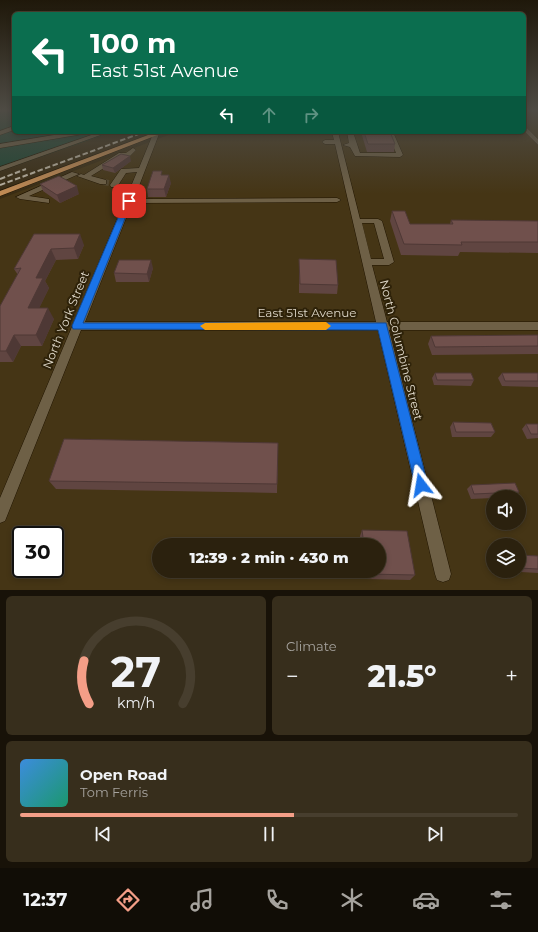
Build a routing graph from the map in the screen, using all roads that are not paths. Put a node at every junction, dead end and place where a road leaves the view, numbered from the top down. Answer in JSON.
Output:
{"nodes":[{"id":1,"x":44,"y":139,"type":"edge"},
{"id":2,"x":87,"y":139,"type":"edge"},
{"id":3,"x":144,"y":139,"type":"edge"},
{"id":4,"x":156,"y":139,"type":"edge"},
{"id":5,"x":352,"y":139,"type":"edge"},
{"id":6,"x":393,"y":139,"type":"edge"},
{"id":7,"x":337,"y":140,"type":"edge"},
{"id":8,"x":325,"y":142,"type":"dead end"},
{"id":9,"x":353,"y":145,"type":"junction"},
{"id":10,"x":0,"y":146,"type":"edge"},
{"id":11,"x":133,"y":150,"type":"dead end"},
{"id":12,"x":1,"y":168,"type":"edge"},
{"id":13,"x":62,"y":170,"type":"junction"},
{"id":14,"x":142,"y":170,"type":"junction"},
{"id":15,"x":75,"y":174,"type":"junction"},
{"id":16,"x":85,"y":177,"type":"junction"},
{"id":17,"x":118,"y":186,"type":"junction"},
{"id":18,"x":0,"y":194,"type":"edge"},
{"id":19,"x":337,"y":200,"type":"dead end"},
{"id":20,"x":46,"y":201,"type":"dead end"},
{"id":21,"x":129,"y":201,"type":"junction"},
{"id":22,"x":358,"y":221,"type":"junction"},
{"id":23,"x":366,"y":262,"type":"junction"},
{"id":24,"x":77,"y":326,"type":"junction"},
{"id":25,"x":382,"y":326,"type":"junction"},
{"id":26,"x":538,"y":326,"type":"edge"},
{"id":27,"x":0,"y":516,"type":"edge"},
{"id":28,"x":443,"y":574,"type":"dead end"}],
"edges":[{"from":1,"to":10,"type":"street"},
{"from":2,"to":12,"type":"street"},
{"from":3,"to":13,"type":"main road"},
{"from":4,"to":14,"type":"street","name":"North York Street"},
{"from":5,"to":9,"type":"street"},
{"from":6,"to":9,"type":"street"},
{"from":7,"to":8,"type":"street"},
{"from":7,"to":9,"type":"street"},
{"from":7,"to":22,"type":"street","name":"North Columbine Street"},
{"from":11,"to":16,"type":"street"},
{"from":13,"to":15,"type":"street"},
{"from":13,"to":18,"type":"main road"},
{"from":14,"to":17,"type":"street","name":"North York Street"},
{"from":14,"to":17,"type":"street"},
{"from":15,"to":16,"type":"street"},
{"from":15,"to":20,"type":"street"},
{"from":16,"to":17,"type":"street"},
{"from":17,"to":21,"type":"street","name":"North York Street"},
{"from":19,"to":21,"type":"street"},
{"from":21,"to":24,"type":"street","name":"North York Street"},
{"from":22,"to":23,"type":"street","name":"North Columbine Street"},
{"from":22,"to":23,"type":"street"},
{"from":23,"to":25,"type":"street","name":"North Columbine Street"},
{"from":24,"to":25,"type":"street","name":"East 51st Avenue"},
{"from":24,"to":27,"type":"street","name":"North York Street"},
{"from":25,"to":26,"type":"street","name":"East 51st Avenue"},
{"from":25,"to":28,"type":"street","name":"North Columbine Street"}]}
